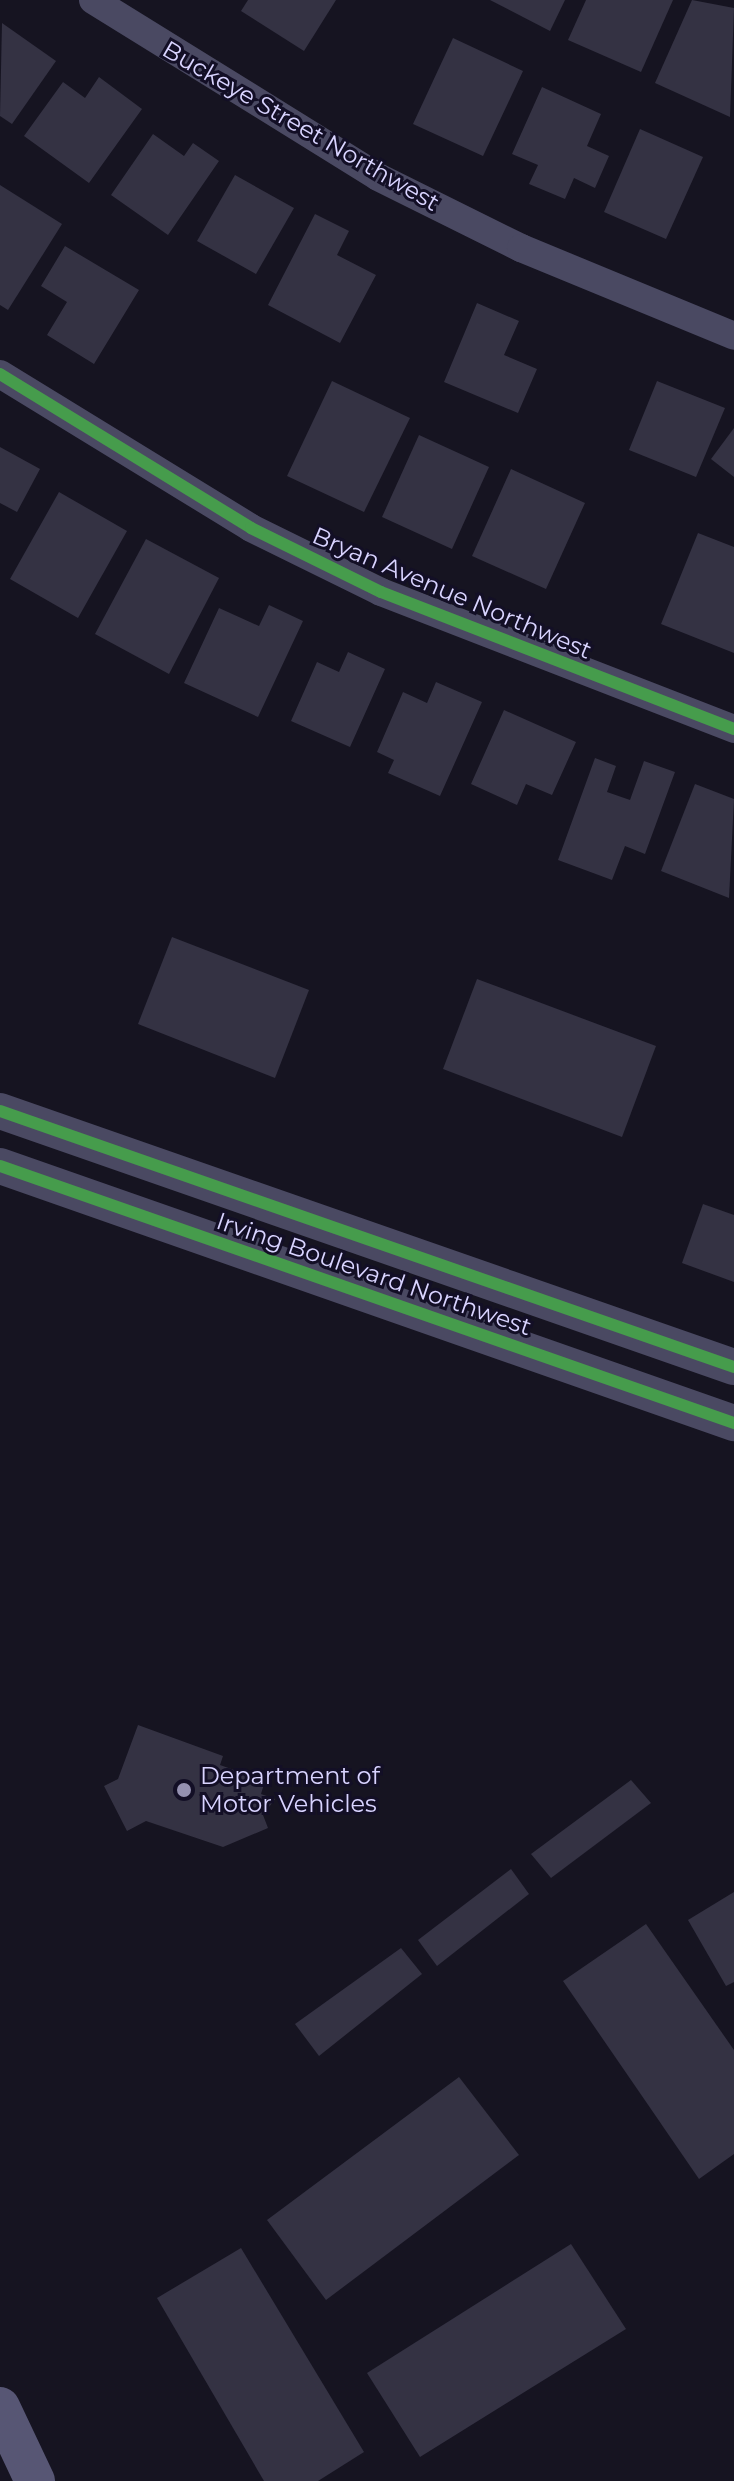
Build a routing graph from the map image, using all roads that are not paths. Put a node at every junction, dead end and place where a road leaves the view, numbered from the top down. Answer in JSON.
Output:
{"nodes":[{"id":1,"x":93,"y":0,"type":"edge"},
{"id":2,"x":734,"y":336,"type":"edge"},
{"id":3,"x":0,"y":374,"type":"edge"},
{"id":4,"x":734,"y":729,"type":"edge"},
{"id":5,"x":0,"y":1111,"type":"edge"},
{"id":6,"x":0,"y":1166,"type":"edge"},
{"id":7,"x":734,"y":1367,"type":"edge"},
{"id":8,"x":734,"y":1423,"type":"edge"},
{"id":9,"x":0,"y":2407,"type":"edge"},
{"id":10,"x":35,"y":2481,"type":"edge"}],
"edges":[{"from":1,"to":2,"type":"street","name":"Buckeye Street Northwest"},
{"from":3,"to":4,"type":"street","name":"Bryan Avenue Northwest"},
{"from":5,"to":7,"type":"street","name":"Irving Boulevard Northwest"},
{"from":6,"to":8,"type":"street","name":"Irving Boulevard Northwest"},
{"from":9,"to":10,"type":"main road"}]}
